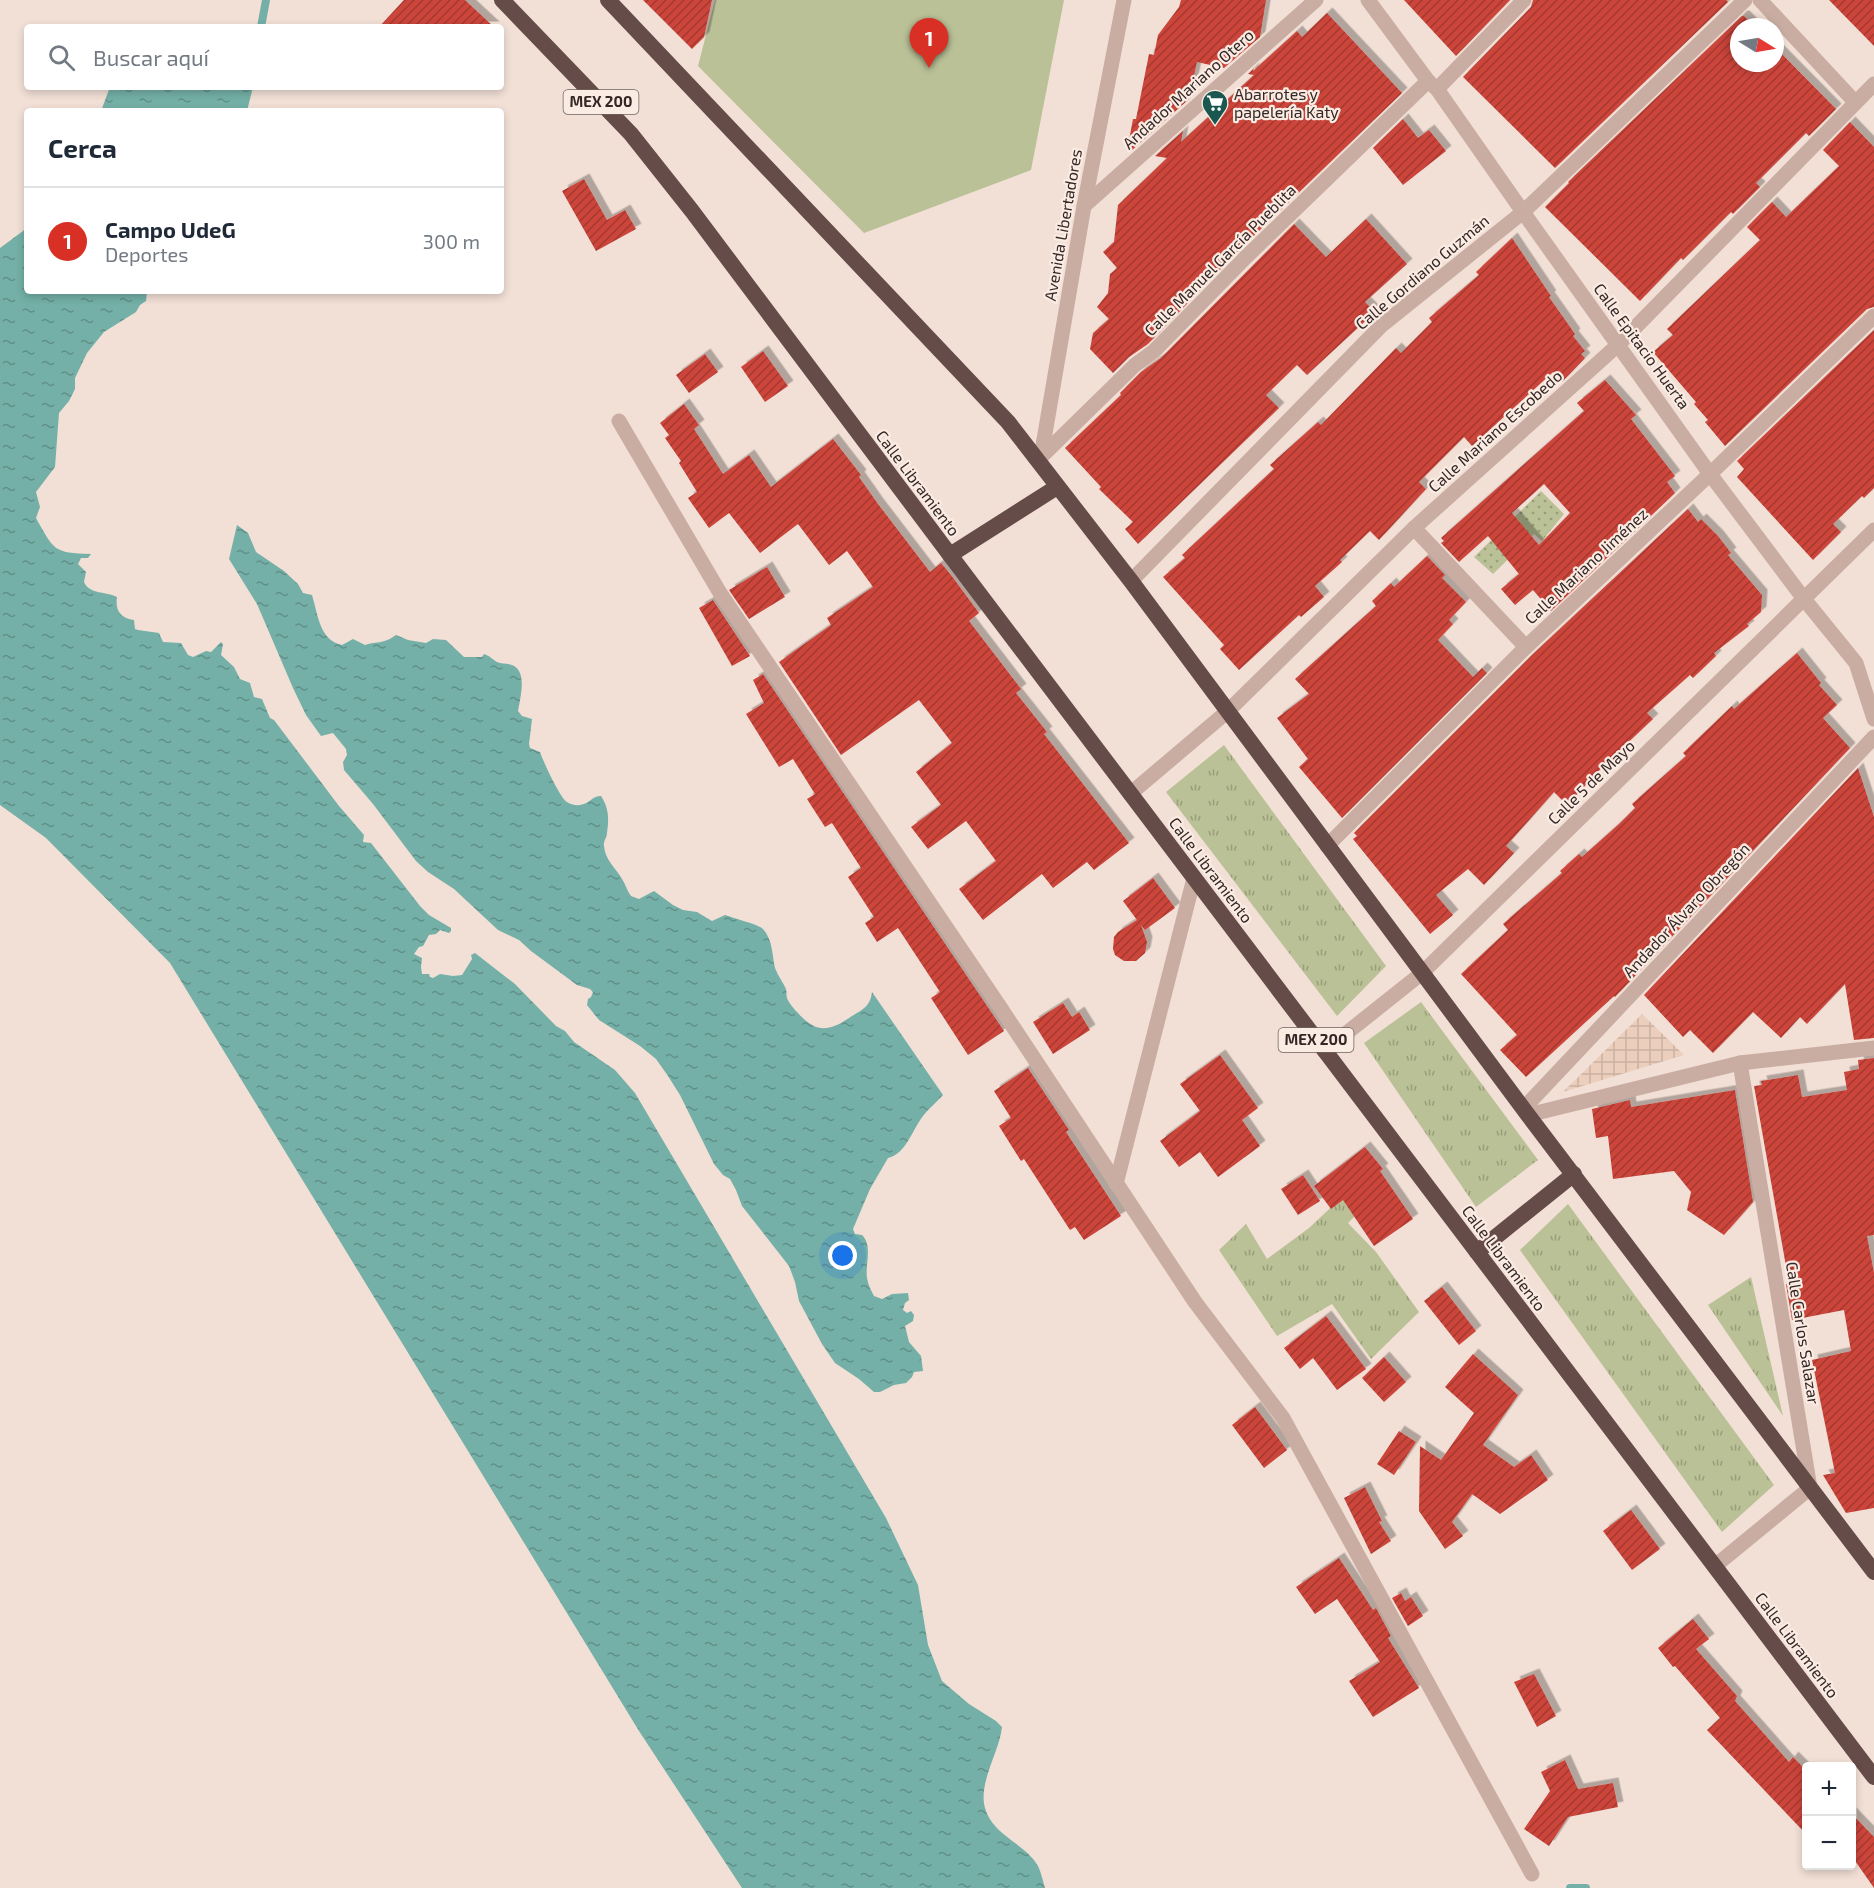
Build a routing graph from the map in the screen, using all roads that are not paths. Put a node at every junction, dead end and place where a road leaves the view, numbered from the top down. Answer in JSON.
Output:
{"nodes":[{"id":1,"x":502,"y":0,"type":"edge"},
{"id":2,"x":608,"y":0,"type":"edge"},
{"id":3,"x":1124,"y":0,"type":"edge"},
{"id":4,"x":1316,"y":0,"type":"edge"},
{"id":5,"x":1524,"y":0,"type":"edge"},
{"id":6,"x":1745,"y":0,"type":"edge"},
{"id":7,"x":1760,"y":0,"type":"edge"},
{"id":8,"x":1370,"y":1,"type":"edge"},
{"id":9,"x":1874,"y":84,"type":"edge"},
{"id":10,"x":1432,"y":85,"type":"junction"},
{"id":11,"x":1855,"y":102,"type":"junction"},
{"id":12,"x":1084,"y":206,"type":"junction"},
{"id":13,"x":1522,"y":212,"type":"junction"},
{"id":14,"x":1874,"y":316,"type":"edge"},
{"id":15,"x":1619,"y":344,"type":"junction"},
{"id":16,"x":619,"y":420,"type":"dead end"},
{"id":17,"x":1038,"y":458,"type":"junction"},
{"id":18,"x":1710,"y":474,"type":"junction"},
{"id":19,"x":1057,"y":487,"type":"junction"},
{"id":20,"x":1414,"y":528,"type":"junction"},
{"id":21,"x":1874,"y":530,"type":"edge"},
{"id":22,"x":950,"y":555,"type":"junction"},
{"id":23,"x":1131,"y":581,"type":"junction"},
{"id":24,"x":1804,"y":599,"type":"junction"},
{"id":25,"x":1526,"y":647,"type":"junction"},
{"id":26,"x":1228,"y":711,"type":"junction"},
{"id":27,"x":1874,"y":719,"type":"edge"},
{"id":28,"x":1874,"y":737,"type":"edge"},
{"id":29,"x":1130,"y":794,"type":"junction"},
{"id":30,"x":1327,"y":846,"type":"junction"},
{"id":31,"x":1194,"y":878,"type":"junction"},
{"id":32,"x":1422,"y":973,"type":"junction"},
{"id":33,"x":1874,"y":1048,"type":"edge"},
{"id":34,"x":1324,"y":1051,"type":"junction"},
{"id":35,"x":1740,"y":1063,"type":"junction"},
{"id":36,"x":1526,"y":1111,"type":"junction"},
{"id":37,"x":1574,"y":1174,"type":"junction"},
{"id":38,"x":1116,"y":1184,"type":"junction"},
{"id":39,"x":1477,"y":1252,"type":"junction"},
{"id":40,"x":1810,"y":1488,"type":"junction"},
{"id":41,"x":1871,"y":1563,"type":"edge"},
{"id":42,"x":1715,"y":1566,"type":"junction"},
{"id":43,"x":1874,"y":1777,"type":"edge"},
{"id":44,"x":1532,"y":1874,"type":"dead end"}],
"edges":[{"from":1,"to":22,"type":"highway","name":"Calle Libramiento","number":"MEX 200"},
{"from":2,"to":17,"type":"highway"},
{"from":3,"to":12,"type":"street","name":"Avenida Libertadores"},
{"from":4,"to":12,"type":"street","name":"Andador Mariano Otero"},
{"from":5,"to":10,"type":"street","name":"Calle Manuel García Pueblita"},
{"from":6,"to":13,"type":"street","name":"Calle Gordiano Guzmán"},
{"from":7,"to":11,"type":"street"},
{"from":8,"to":10,"type":"street","name":"Calle Epitacio Huerta"},
{"from":9,"to":11,"type":"street","name":"Calle Mariano Escobedo"},
{"from":10,"to":13,"type":"street","name":"Calle Epitacio Huerta"},
{"from":10,"to":17,"type":"street","name":"Calle Manuel García Pueblita"},
{"from":11,"to":15,"type":"street","name":"Calle Mariano Escobedo"},
{"from":12,"to":17,"type":"street","name":"Avenida Libertadores"},
{"from":13,"to":15,"type":"street","name":"Calle Epitacio Huerta"},
{"from":13,"to":23,"type":"street","name":"Calle Gordiano Guzmán"},
{"from":14,"to":18,"type":"street","name":"Calle Mariano Jiménez"},
{"from":15,"to":18,"type":"street","name":"Calle Epitacio Huerta"},
{"from":15,"to":20,"type":"street","name":"Calle Mariano Escobedo"},
{"from":16,"to":38,"type":"street"},
{"from":17,"to":19,"type":"highway"},
{"from":18,"to":24,"type":"street","name":"Calle Epitacio Huerta"},
{"from":18,"to":25,"type":"street","name":"Calle Mariano Jiménez"},
{"from":19,"to":22,"type":"highway"},
{"from":19,"to":23,"type":"highway"},
{"from":20,"to":25,"type":"street"},
{"from":20,"to":26,"type":"street","name":"Calle Mariano Escobedo"},
{"from":21,"to":24,"type":"street","name":"Calle 5 de Mayo"},
{"from":22,"to":29,"type":"highway","name":"Calle Libramiento","number":"MEX 200"},
{"from":23,"to":26,"type":"highway"},
{"from":24,"to":27,"type":"street","name":"Calle Epitacio Huerta"},
{"from":24,"to":32,"type":"street","name":"Calle 5 de Mayo"},
{"from":25,"to":30,"type":"street","name":"Calle Mariano Jiménez"},
{"from":26,"to":29,"type":"street","name":"Calle Mariano Escobedo"},
{"from":26,"to":30,"type":"highway"},
{"from":28,"to":36,"type":"street","name":"Andador Álvaro Obregón"},
{"from":29,"to":31,"type":"highway","name":"Calle Libramiento","number":"MEX 200"},
{"from":30,"to":32,"type":"highway"},
{"from":31,"to":34,"type":"highway","name":"Calle Libramiento","number":"MEX 200"},
{"from":31,"to":38,"type":"street"},
{"from":32,"to":34,"type":"street","name":"Calle 5 de Mayo"},
{"from":32,"to":36,"type":"highway"},
{"from":33,"to":35,"type":"street"},
{"from":34,"to":39,"type":"highway","name":"Calle Libramiento","number":"MEX 200"},
{"from":35,"to":36,"type":"street"},
{"from":35,"to":40,"type":"street","name":"Calle Carlos Salazar"},
{"from":36,"to":37,"type":"highway"},
{"from":37,"to":39,"type":"highway"},
{"from":37,"to":40,"type":"highway"},
{"from":38,"to":44,"type":"street"},
{"from":39,"to":42,"type":"highway","name":"Calle Libramiento","number":"MEX 200"},
{"from":40,"to":41,"type":"highway"},
{"from":40,"to":42,"type":"street"},
{"from":42,"to":43,"type":"highway","name":"Calle Libramiento","number":"MEX 200"}]}
